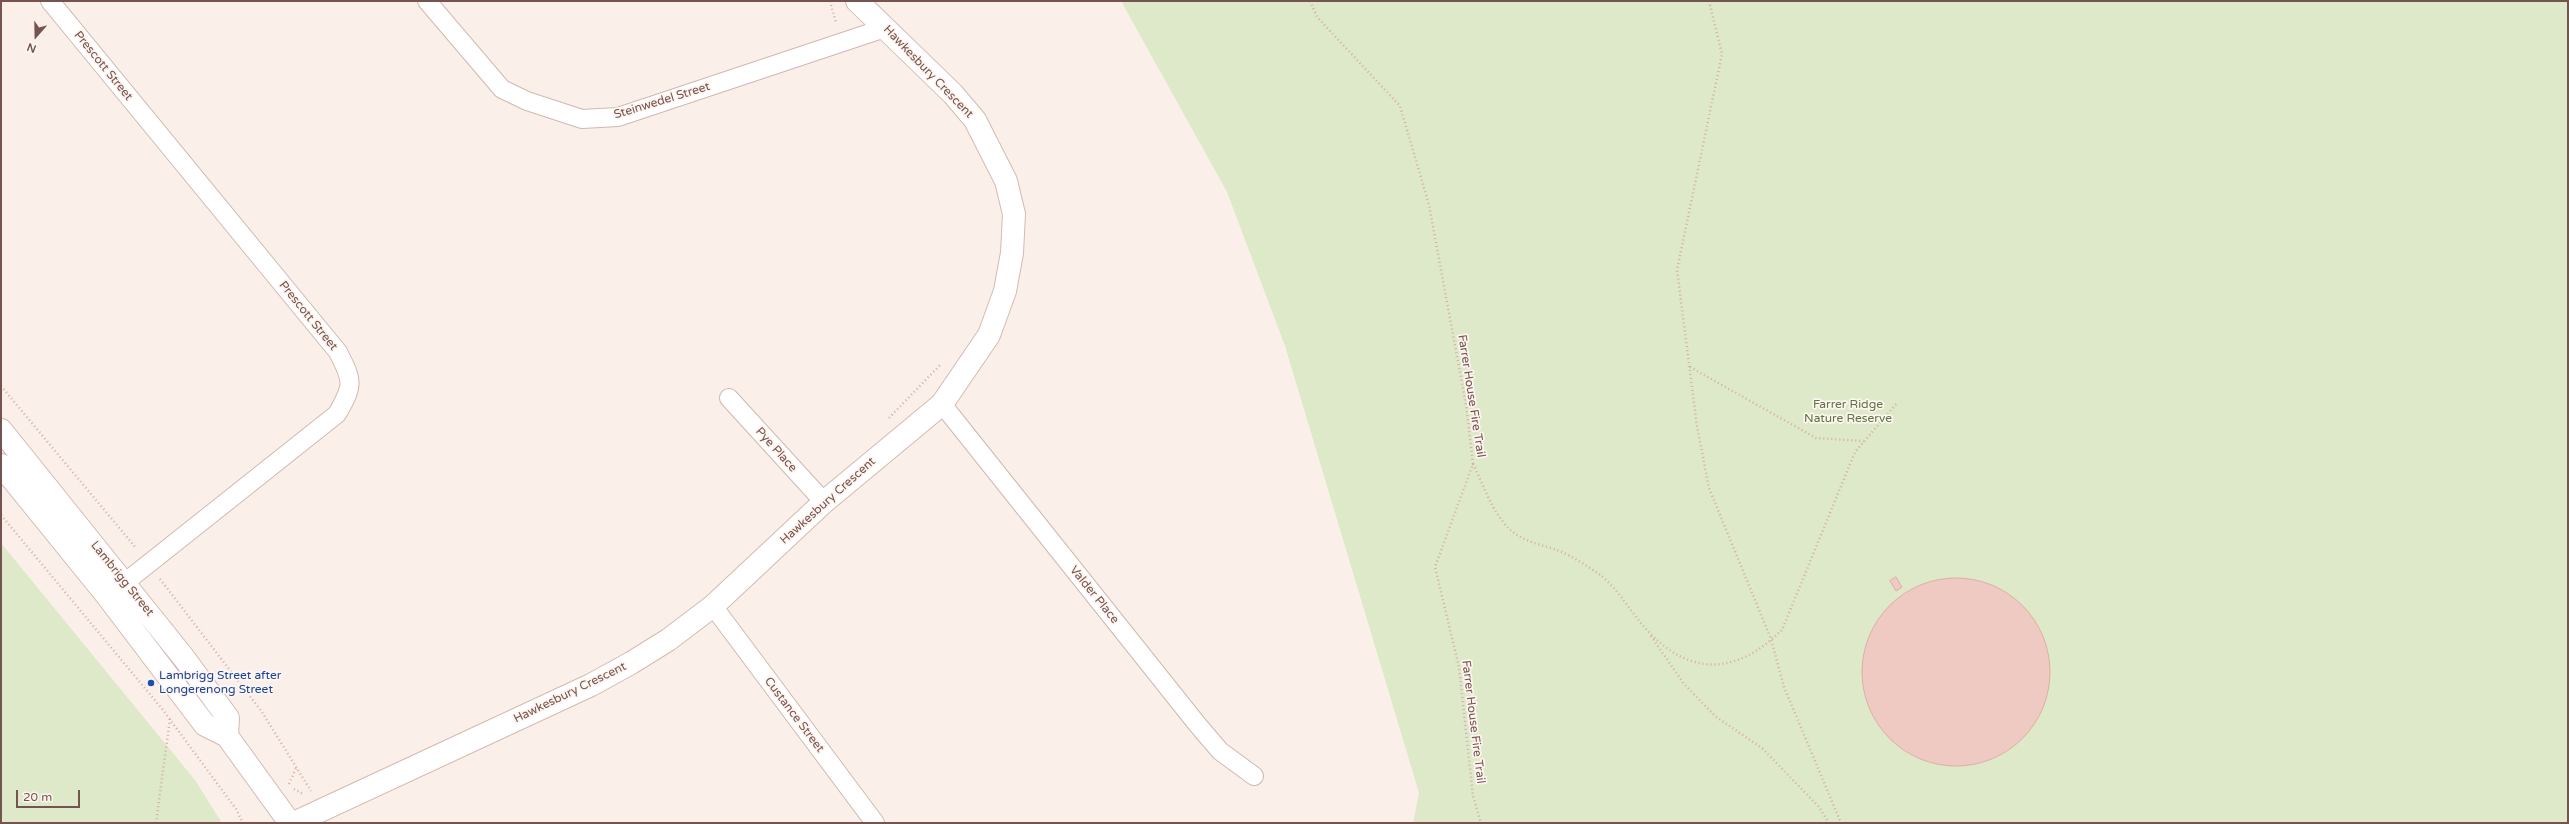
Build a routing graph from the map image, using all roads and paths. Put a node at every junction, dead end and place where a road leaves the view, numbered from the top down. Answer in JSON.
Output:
{"nodes":[{"id":1,"x":50,"y":1,"type":"edge"},
{"id":2,"x":428,"y":1,"type":"edge"},
{"id":3,"x":830,"y":1,"type":"edge"},
{"id":4,"x":856,"y":1,"type":"edge"},
{"id":5,"x":1310,"y":1,"type":"edge"},
{"id":6,"x":1709,"y":1,"type":"edge"},
{"id":7,"x":885,"y":28,"type":"junction"},
{"id":8,"x":850,"y":40,"type":"junction"},
{"id":9,"x":945,"y":359,"type":"dead end"},
{"id":10,"x":1689,"y":367,"type":"junction"},
{"id":11,"x":1,"y":386,"type":"edge"},
{"id":12,"x":728,"y":398,"type":"dead end"},
{"id":13,"x":1897,"y":403,"type":"dead end"},
{"id":14,"x":942,"y":404,"type":"junction"},
{"id":15,"x":885,"y":421,"type":"dead end"},
{"id":16,"x":1,"y":430,"type":"edge"},
{"id":17,"x":1864,"y":441,"type":"junction"},
{"id":18,"x":1473,"y":464,"type":"junction"},
{"id":19,"x":1,"y":465,"type":"edge"},
{"id":20,"x":824,"y":502,"type":"junction"},
{"id":21,"x":1,"y":515,"type":"edge"},
{"id":22,"x":149,"y":564,"type":"junction"},
{"id":23,"x":125,"y":582,"type":"junction"},
{"id":24,"x":108,"y":596,"type":"junction"},
{"id":25,"x":713,"y":606,"type":"junction"},
{"id":26,"x":1647,"y":631,"type":"junction"},
{"id":27,"x":1771,"y":639,"type":"junction"},
{"id":28,"x":170,"y":718,"type":"junction"},
{"id":29,"x":227,"y":736,"type":"junction"},
{"id":30,"x":296,"y":768,"type":"junction"},
{"id":31,"x":1254,"y":776,"type":"dead end"},
{"id":32,"x":318,"y":806,"type":"junction"},
{"id":33,"x":156,"y":823,"type":"edge"},
{"id":34,"x":243,"y":823,"type":"edge"},
{"id":35,"x":290,"y":823,"type":"edge"},
{"id":36,"x":294,"y":823,"type":"edge"},
{"id":37,"x":874,"y":823,"type":"edge"},
{"id":38,"x":1481,"y":823,"type":"edge"},
{"id":39,"x":1829,"y":823,"type":"edge"},
{"id":40,"x":1841,"y":823,"type":"edge"}],
"edges":[{"from":1,"to":22,"type":"street","name":"Prescott Street"},
{"from":2,"to":8,"type":"street","name":"Steinwedel Street"},
{"from":3,"to":8,"type":"path"},
{"from":4,"to":7,"type":"street","name":"Hawkesbury Crescent"},
{"from":5,"to":18,"type":"path","name":"Farrer House Fire Trail"},
{"from":6,"to":10,"type":"path"},
{"from":7,"to":8,"type":"street","name":"Steinwedel Street"},
{"from":7,"to":14,"type":"street","name":"Hawkesbury Crescent"},
{"from":9,"to":15,"type":"path"},
{"from":10,"to":17,"type":"path"},
{"from":10,"to":27,"type":"path"},
{"from":11,"to":22,"type":"path"},
{"from":12,"to":20,"type":"street","name":"Pye Place"},
{"from":13,"to":17,"type":"path"},
{"from":14,"to":20,"type":"street","name":"Hawkesbury Crescent"},
{"from":14,"to":31,"type":"street","name":"Valder Place"},
{"from":16,"to":23,"type":"street","name":"Lambrigg Street"},
{"from":17,"to":27,"type":"path"},
{"from":18,"to":26,"type":"path"},
{"from":18,"to":38,"type":"path","name":"Farrer House Fire Trail"},
{"from":19,"to":24,"type":"street","name":"Lambrigg Street"},
{"from":20,"to":25,"type":"street","name":"Hawkesbury Crescent"},
{"from":21,"to":28,"type":"path"},
{"from":22,"to":23,"type":"street","name":"Prescott Street"},
{"from":22,"to":30,"type":"path"},
{"from":23,"to":24,"type":"street","name":"Prescott Street"},
{"from":23,"to":29,"type":"street","name":"Lambrigg Street"},
{"from":24,"to":29,"type":"street","name":"Lambrigg Street"},
{"from":25,"to":32,"type":"street","name":"Hawkesbury Crescent"},
{"from":25,"to":37,"type":"street","name":"Custance Street"},
{"from":26,"to":27,"type":"path"},
{"from":26,"to":39,"type":"path"},
{"from":27,"to":40,"type":"path"},
{"from":28,"to":33,"type":"path"},
{"from":28,"to":34,"type":"path"},
{"from":29,"to":35,"type":"street","name":"Lambrigg Street"},
{"from":30,"to":32,"type":"path"},
{"from":30,"to":32,"type":"path"},
{"from":32,"to":36,"type":"street","name":"Hawkesbury Crescent"}]}
